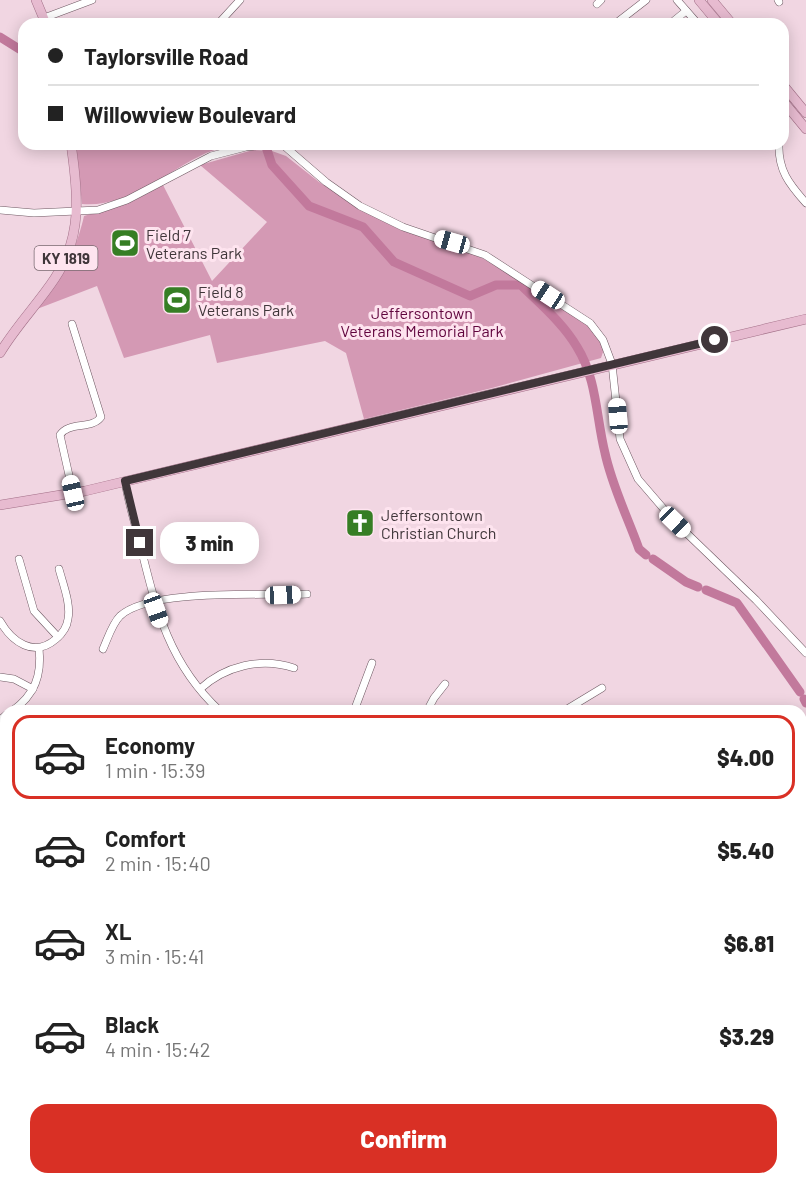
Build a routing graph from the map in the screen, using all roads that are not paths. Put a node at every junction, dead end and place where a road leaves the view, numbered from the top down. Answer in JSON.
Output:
{"nodes":[{"id":1,"x":36,"y":0,"type":"edge"},
{"id":2,"x":92,"y":0,"type":"edge"},
{"id":3,"x":240,"y":0,"type":"edge"},
{"id":4,"x":646,"y":0,"type":"edge"},
{"id":5,"x":677,"y":0,"type":"edge"},
{"id":6,"x":699,"y":0,"type":"edge"},
{"id":7,"x":712,"y":0,"type":"edge"},
{"id":8,"x":686,"y":11,"type":"junction"},
{"id":9,"x":44,"y":18,"type":"edge"},
{"id":10,"x":52,"y":18,"type":"edge"},
{"id":11,"x":224,"y":18,"type":"edge"},
{"id":12,"x":623,"y":18,"type":"edge"},
{"id":13,"x":677,"y":18,"type":"edge"},
{"id":14,"x":692,"y":18,"type":"edge"},
{"id":15,"x":714,"y":18,"type":"edge"},
{"id":16,"x":727,"y":18,"type":"edge"},
{"id":17,"x":789,"y":92,"type":"edge"},
{"id":18,"x":789,"y":108,"type":"edge"},
{"id":19,"x":806,"y":113,"type":"edge"},
{"id":20,"x":806,"y":129,"type":"edge"},
{"id":21,"x":72,"y":150,"type":"edge"},
{"id":22,"x":235,"y":150,"type":"edge"},
{"id":23,"x":289,"y":150,"type":"edge"},
{"id":24,"x":779,"y":150,"type":"edge"},
{"id":25,"x":806,"y":203,"type":"edge"},
{"id":26,"x":0,"y":210,"type":"edge"},
{"id":27,"x":78,"y":212,"type":"junction"},
{"id":28,"x":806,"y":319,"type":"edge"},
{"id":29,"x":72,"y":324,"type":"dead end"},
{"id":30,"x":0,"y":353,"type":"edge"},
{"id":31,"x":612,"y":364,"type":"junction"},
{"id":32,"x":125,"y":481,"type":"junction"},
{"id":33,"x":73,"y":493,"type":"junction"},
{"id":34,"x":0,"y":505,"type":"edge"},
{"id":35,"x":19,"y":559,"type":"dead end"},
{"id":36,"x":59,"y":569,"type":"dead end"},
{"id":37,"x":307,"y":594,"type":"dead end"},
{"id":38,"x":154,"y":604,"type":"junction"},
{"id":39,"x":0,"y":621,"type":"edge"},
{"id":40,"x":58,"y":637,"type":"junction"},
{"id":41,"x":39,"y":648,"type":"junction"},
{"id":42,"x":103,"y":649,"type":"dead end"},
{"id":43,"x":806,"y":653,"type":"edge"},
{"id":44,"x":372,"y":663,"type":"dead end"},
{"id":45,"x":294,"y":668,"type":"dead end"},
{"id":46,"x":0,"y":678,"type":"edge"},
{"id":47,"x":445,"y":684,"type":"dead end"},
{"id":48,"x":602,"y":688,"type":"dead end"},
{"id":49,"x":33,"y":689,"type":"junction"},
{"id":50,"x":200,"y":689,"type":"junction"},
{"id":51,"x":18,"y":705,"type":"edge"},
{"id":52,"x":215,"y":705,"type":"edge"},
{"id":53,"x":356,"y":705,"type":"edge"},
{"id":54,"x":430,"y":705,"type":"edge"},
{"id":55,"x":574,"y":705,"type":"edge"}],
"edges":[{"from":1,"to":9,"type":"main road"},
{"from":2,"to":10,"type":"street"},
{"from":3,"to":11,"type":"street"},
{"from":4,"to":12,"type":"street"},
{"from":5,"to":8,"type":"street"},
{"from":6,"to":15,"type":"main road"},
{"from":7,"to":16,"type":"main road"},
{"from":8,"to":13,"type":"street"},
{"from":8,"to":14,"type":"street"},
{"from":17,"to":19,"type":"main road"},
{"from":18,"to":20,"type":"main road"},
{"from":21,"to":27,"type":"main road","number":"KY 1819"},
{"from":22,"to":27,"type":"street"},
{"from":23,"to":31,"type":"street"},
{"from":24,"to":25,"type":"street"},
{"from":26,"to":27,"type":"street"},
{"from":27,"to":30,"type":"main road","number":"KY 1819"},
{"from":28,"to":31,"type":"main road"},
{"from":29,"to":33,"type":"street"},
{"from":31,"to":32,"type":"main road"},
{"from":31,"to":43,"type":"street"},
{"from":32,"to":33,"type":"main road"},
{"from":32,"to":38,"type":"street"},
{"from":33,"to":34,"type":"main road"},
{"from":35,"to":40,"type":"street"},
{"from":36,"to":40,"type":"street"},
{"from":37,"to":38,"type":"street"},
{"from":38,"to":42,"type":"street"},
{"from":38,"to":50,"type":"street"},
{"from":39,"to":41,"type":"street"},
{"from":40,"to":41,"type":"street"},
{"from":41,"to":49,"type":"street"},
{"from":44,"to":53,"type":"street"},
{"from":45,"to":50,"type":"street"},
{"from":46,"to":49,"type":"street"},
{"from":47,"to":54,"type":"street"},
{"from":48,"to":55,"type":"street"},
{"from":49,"to":51,"type":"street"},
{"from":50,"to":52,"type":"street"}]}
